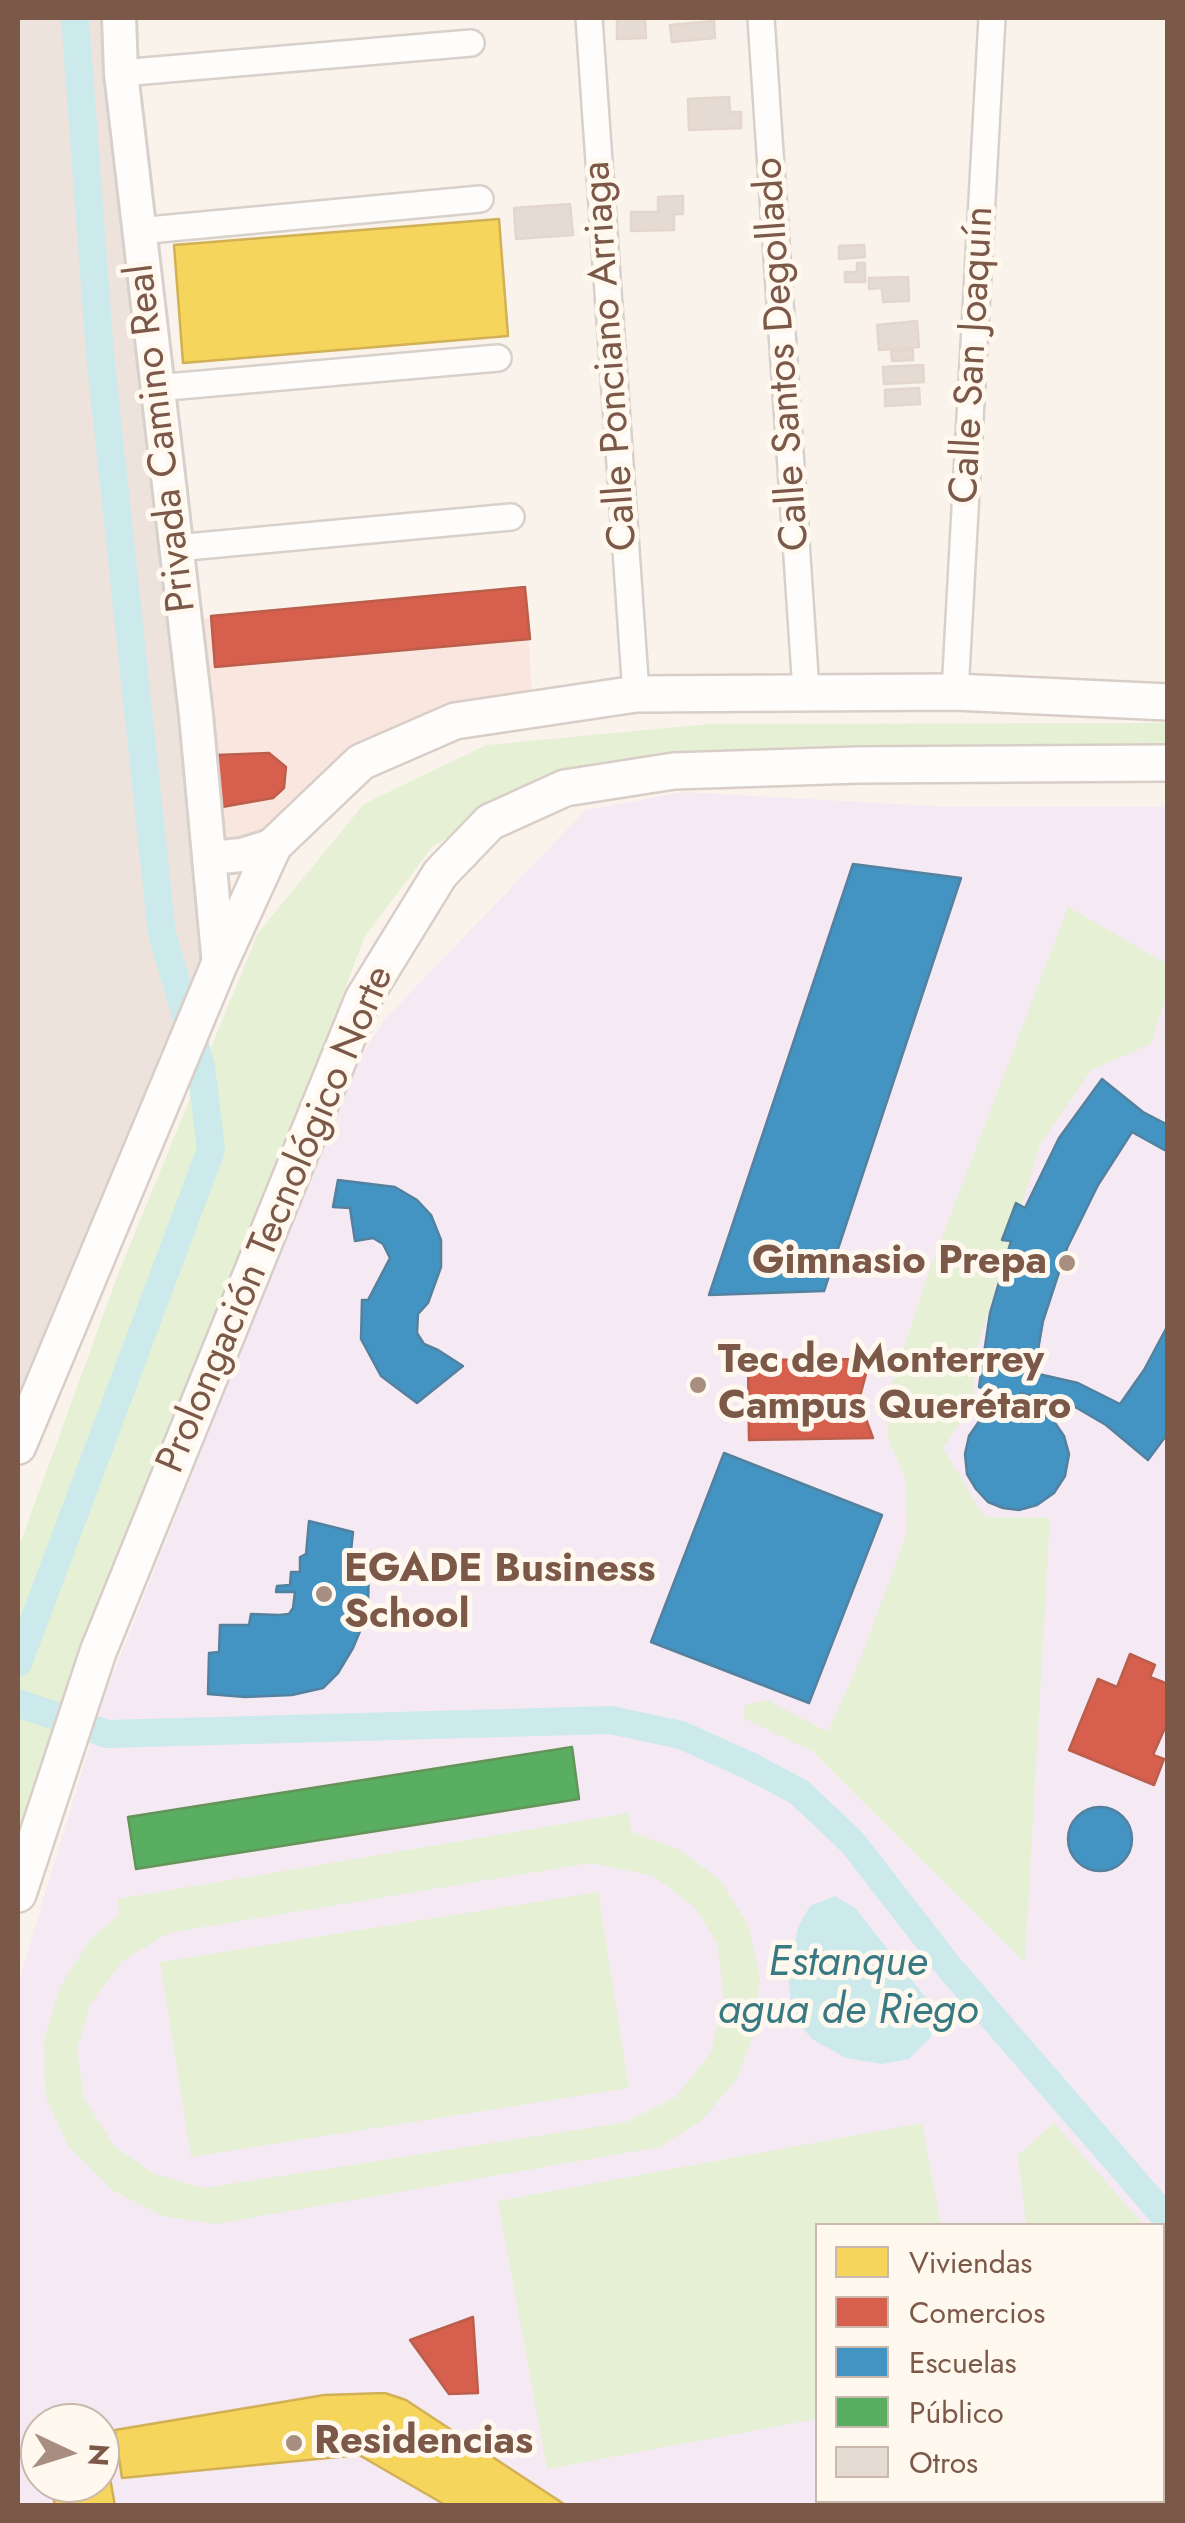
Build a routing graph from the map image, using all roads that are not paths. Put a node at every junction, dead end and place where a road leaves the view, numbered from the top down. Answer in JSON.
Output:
{"nodes":[{"id":1,"x":119,"y":18,"type":"edge"},
{"id":2,"x":590,"y":18,"type":"edge"},
{"id":3,"x":761,"y":18,"type":"edge"},
{"id":4,"x":992,"y":18,"type":"edge"},
{"id":5,"x":471,"y":43,"type":"dead end"},
{"id":6,"x":121,"y":73,"type":"junction"},
{"id":7,"x":480,"y":199,"type":"dead end"},
{"id":8,"x":138,"y":230,"type":"junction"},
{"id":9,"x":498,"y":358,"type":"dead end"},
{"id":10,"x":156,"y":388,"type":"junction"},
{"id":11,"x":511,"y":517,"type":"dead end"},
{"id":12,"x":176,"y":548,"type":"junction"},
{"id":13,"x":806,"y":691,"type":"junction"},
{"id":14,"x":954,"y":692,"type":"junction"},
{"id":15,"x":636,"y":694,"type":"junction"},
{"id":16,"x":1168,"y":702,"type":"edge"},
{"id":17,"x":1168,"y":764,"type":"edge"},
{"id":18,"x":274,"y":845,"type":"junction"},
{"id":19,"x":209,"y":858,"type":"junction"},
{"id":20,"x":213,"y":981,"type":"junction"},
{"id":21,"x":18,"y":1446,"type":"edge"},
{"id":22,"x":18,"y":1894,"type":"edge"}],
"edges":[{"from":1,"to":6,"type":"street","name":"Privada Camino Real"},
{"from":2,"to":15,"type":"street","name":"Calle Ponciano Arriaga"},
{"from":3,"to":13,"type":"street","name":"Calle Santos Degollado"},
{"from":4,"to":14,"type":"street","name":"Calle San Joaquín"},
{"from":5,"to":6,"type":"street"},
{"from":6,"to":8,"type":"street","name":"Privada Camino Real"},
{"from":7,"to":8,"type":"street"},
{"from":8,"to":10,"type":"street","name":"Privada Camino Real"},
{"from":9,"to":10,"type":"street"},
{"from":10,"to":12,"type":"street","name":"Privada Camino Real"},
{"from":11,"to":12,"type":"street"},
{"from":12,"to":19,"type":"street","name":"Privada Camino Real"},
{"from":13,"to":14,"type":"main road"},
{"from":13,"to":15,"type":"main road"},
{"from":14,"to":16,"type":"main road"},
{"from":15,"to":18,"type":"main road"},
{"from":17,"to":22,"type":"main road","name":"Prolongación Tecnológico Norte"},
{"from":18,"to":19,"type":"street"},
{"from":18,"to":20,"type":"main road"},
{"from":19,"to":20,"type":"street","name":"Privada Camino Real"},
{"from":20,"to":21,"type":"main road"}]}
